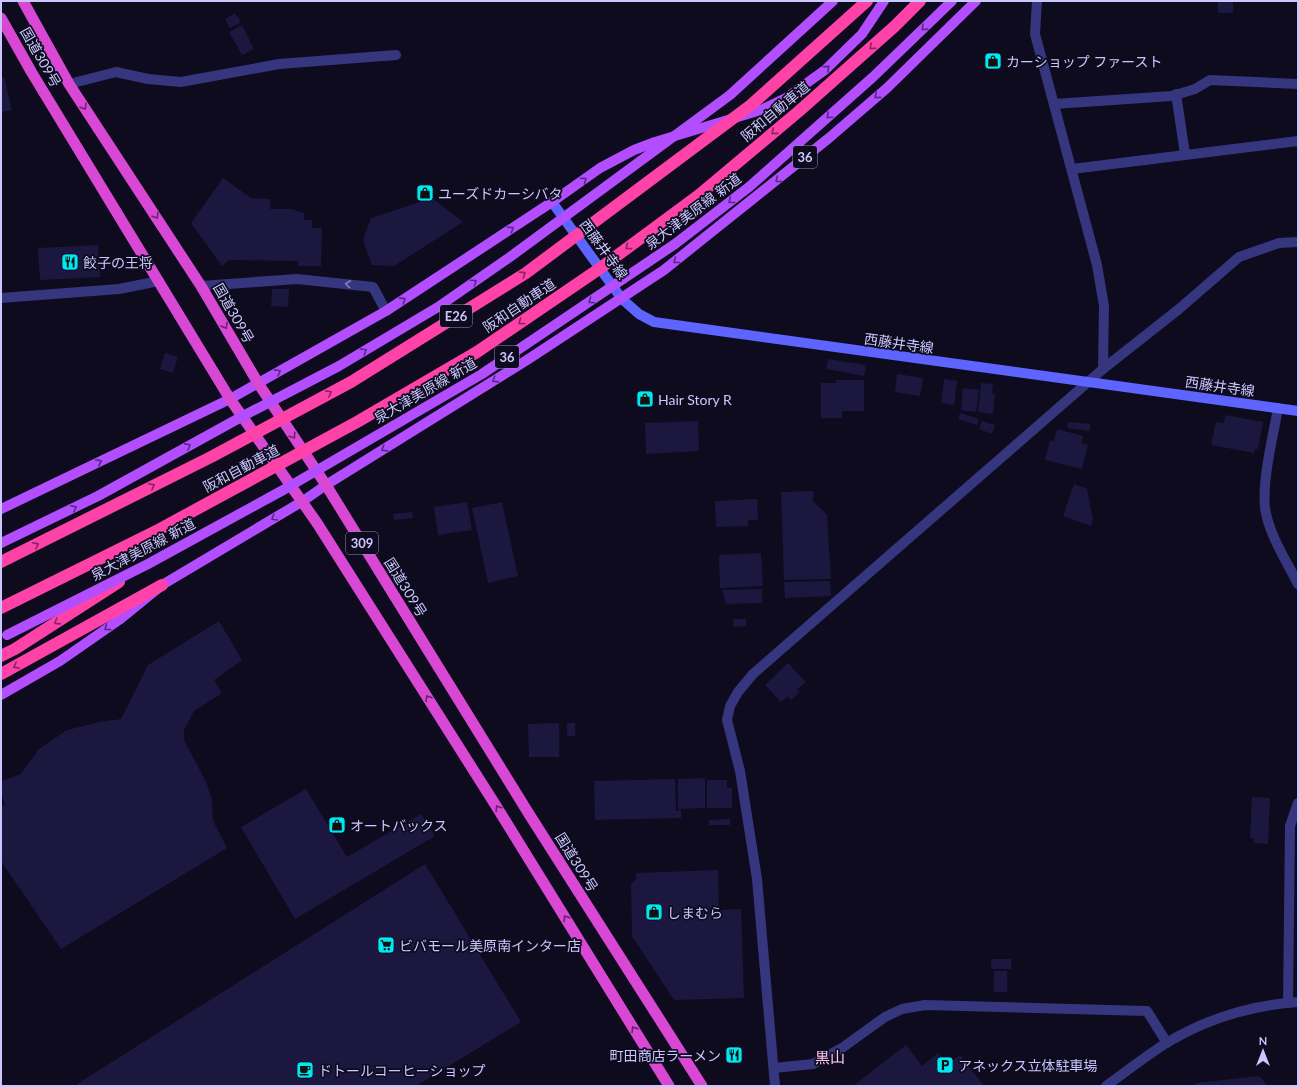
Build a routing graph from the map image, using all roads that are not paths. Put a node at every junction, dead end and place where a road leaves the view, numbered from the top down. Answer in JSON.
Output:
{"nodes":[{"id":1,"x":23,"y":1,"type":"edge"},
{"id":2,"x":833,"y":1,"type":"edge"},
{"id":3,"x":867,"y":1,"type":"edge"},
{"id":4,"x":884,"y":1,"type":"edge"},
{"id":5,"x":920,"y":1,"type":"edge"},
{"id":6,"x":952,"y":1,"type":"edge"},
{"id":7,"x":976,"y":1,"type":"edge"},
{"id":8,"x":1037,"y":1,"type":"edge"},
{"id":9,"x":1,"y":18,"type":"edge"},
{"id":10,"x":396,"y":55,"type":"dead end"},
{"id":11,"x":69,"y":84,"type":"junction"},
{"id":12,"x":1298,"y":84,"type":"edge"},
{"id":13,"x":1176,"y":94,"type":"junction"},
{"id":14,"x":1054,"y":104,"type":"junction"},
{"id":15,"x":1298,"y":141,"type":"edge"},
{"id":16,"x":1185,"y":154,"type":"junction"},
{"id":17,"x":1072,"y":169,"type":"junction"},
{"id":18,"x":552,"y":202,"type":"junction"},
{"id":19,"x":1298,"y":242,"type":"edge"},
{"id":20,"x":159,"y":282,"type":"junction"},
{"id":21,"x":201,"y":286,"type":"junction"},
{"id":22,"x":1,"y":298,"type":"edge"},
{"id":23,"x":622,"y":299,"type":"junction"},
{"id":24,"x":386,"y":311,"type":"junction"},
{"id":25,"x":1103,"y":369,"type":"junction"},
{"id":26,"x":258,"y":383,"type":"junction"},
{"id":27,"x":1088,"y":383,"type":"junction"},
{"id":28,"x":230,"y":399,"type":"junction"},
{"id":29,"x":1278,"y":408,"type":"junction"},
{"id":30,"x":1298,"y":411,"type":"edge"},
{"id":31,"x":326,"y":485,"type":"junction"},
{"id":32,"x":303,"y":501,"type":"junction"},
{"id":33,"x":1,"y":509,"type":"edge"},
{"id":34,"x":1,"y":543,"type":"edge"},
{"id":35,"x":1,"y":562,"type":"edge"},
{"id":36,"x":148,"y":564,"type":"junction"},
{"id":37,"x":1298,"y":584,"type":"edge"},
{"id":38,"x":162,"y":585,"type":"junction"},
{"id":39,"x":1,"y":608,"type":"edge"},
{"id":40,"x":4,"y":636,"type":"edge"},
{"id":41,"x":1,"y":656,"type":"edge"},
{"id":42,"x":1,"y":674,"type":"edge"},
{"id":43,"x":1,"y":695,"type":"edge"},
{"id":44,"x":1298,"y":803,"type":"edge"},
{"id":45,"x":1293,"y":1002,"type":"edge"},
{"id":46,"x":1167,"y":1043,"type":"junction"},
{"id":47,"x":774,"y":1068,"type":"junction"},
{"id":48,"x":669,"y":1086,"type":"edge"},
{"id":49,"x":702,"y":1086,"type":"edge"},
{"id":50,"x":775,"y":1086,"type":"edge"},
{"id":51,"x":1106,"y":1086,"type":"edge"}],
"edges":[{"from":1,"to":11,"type":"highway","name":"国道309号","number":"309"},
{"from":34,"to":2,"type":"main road","one_way":true,"bridge":true},
{"from":35,"to":3,"type":"highway","name":"阪和自動車道","number":"E26","one_way":true,"bridge":true},
{"from":18,"to":4,"type":"main road","one_way":true},
{"from":5,"to":39,"type":"highway","name":"阪和自動車道","one_way":true,"bridge":true},
{"from":6,"to":36,"type":"main road","name":"泉大津美原線 新道","number":"36","one_way":true,"bridge":true},
{"from":7,"to":23,"type":"main road","number":"36","one_way":true},
{"from":8,"to":14,"type":"street"},
{"from":9,"to":20,"type":"highway","name":"国道309号","number":"309"},
{"from":10,"to":11,"type":"street"},
{"from":11,"to":21,"type":"highway","name":"国道309号","number":"309","one_way":true},
{"from":12,"to":13,"type":"street"},
{"from":13,"to":14,"type":"street"},
{"from":13,"to":16,"type":"street"},
{"from":14,"to":17,"type":"street"},
{"from":15,"to":16,"type":"street"},
{"from":16,"to":17,"type":"street"},
{"from":17,"to":25,"type":"street"},
{"from":18,"to":23,"type":"main road","name":"西藤井寺線"},
{"from":24,"to":18,"type":"main road","one_way":true},
{"from":19,"to":25,"type":"street"},
{"from":20,"to":22,"type":"street"},
{"from":20,"to":28,"type":"highway","name":"国道309号","number":"309"},
{"from":24,"to":21,"type":"street","one_way":true},
{"from":21,"to":26,"type":"highway","name":"国道309号","number":"309","one_way":true},
{"from":23,"to":27,"type":"main road","name":"西藤井寺線"},
{"from":23,"to":31,"type":"main road","number":"36","one_way":true},
{"from":26,"to":24,"type":"main road","one_way":true},
{"from":25,"to":27,"type":"street"},
{"from":26,"to":28,"type":"main road"},
{"from":26,"to":31,"type":"highway","name":"国道309号","number":"309","one_way":true},
{"from":27,"to":29,"type":"main road","name":"西藤井寺線"},
{"from":27,"to":47,"type":"street"},
{"from":28,"to":32,"type":"highway","name":"国道309号","number":"309"},
{"from":33,"to":28,"type":"main road","one_way":true},
{"from":29,"to":30,"type":"main road","name":"西藤井寺線"},
{"from":29,"to":37,"type":"street"},
{"from":31,"to":32,"type":"main road","number":"36"},
{"from":31,"to":49,"type":"highway","name":"国道309号","number":"309"},
{"from":32,"to":38,"type":"main road","number":"36","one_way":true},
{"from":48,"to":32,"type":"highway","name":"国道309号","number":"309","one_way":true},
{"from":36,"to":40,"type":"main road","name":"泉大津美原線 新道","number":"36","bridge":true},
{"from":36,"to":41,"type":"highway","one_way":true,"bridge":true},
{"from":38,"to":42,"type":"highway","one_way":true},
{"from":38,"to":43,"type":"main road","number":"36","one_way":true},
{"from":44,"to":45,"type":"street"},
{"from":45,"to":46,"type":"street"},
{"from":46,"to":47,"type":"street"},
{"from":46,"to":51,"type":"street"},
{"from":47,"to":50,"type":"street"}]}
